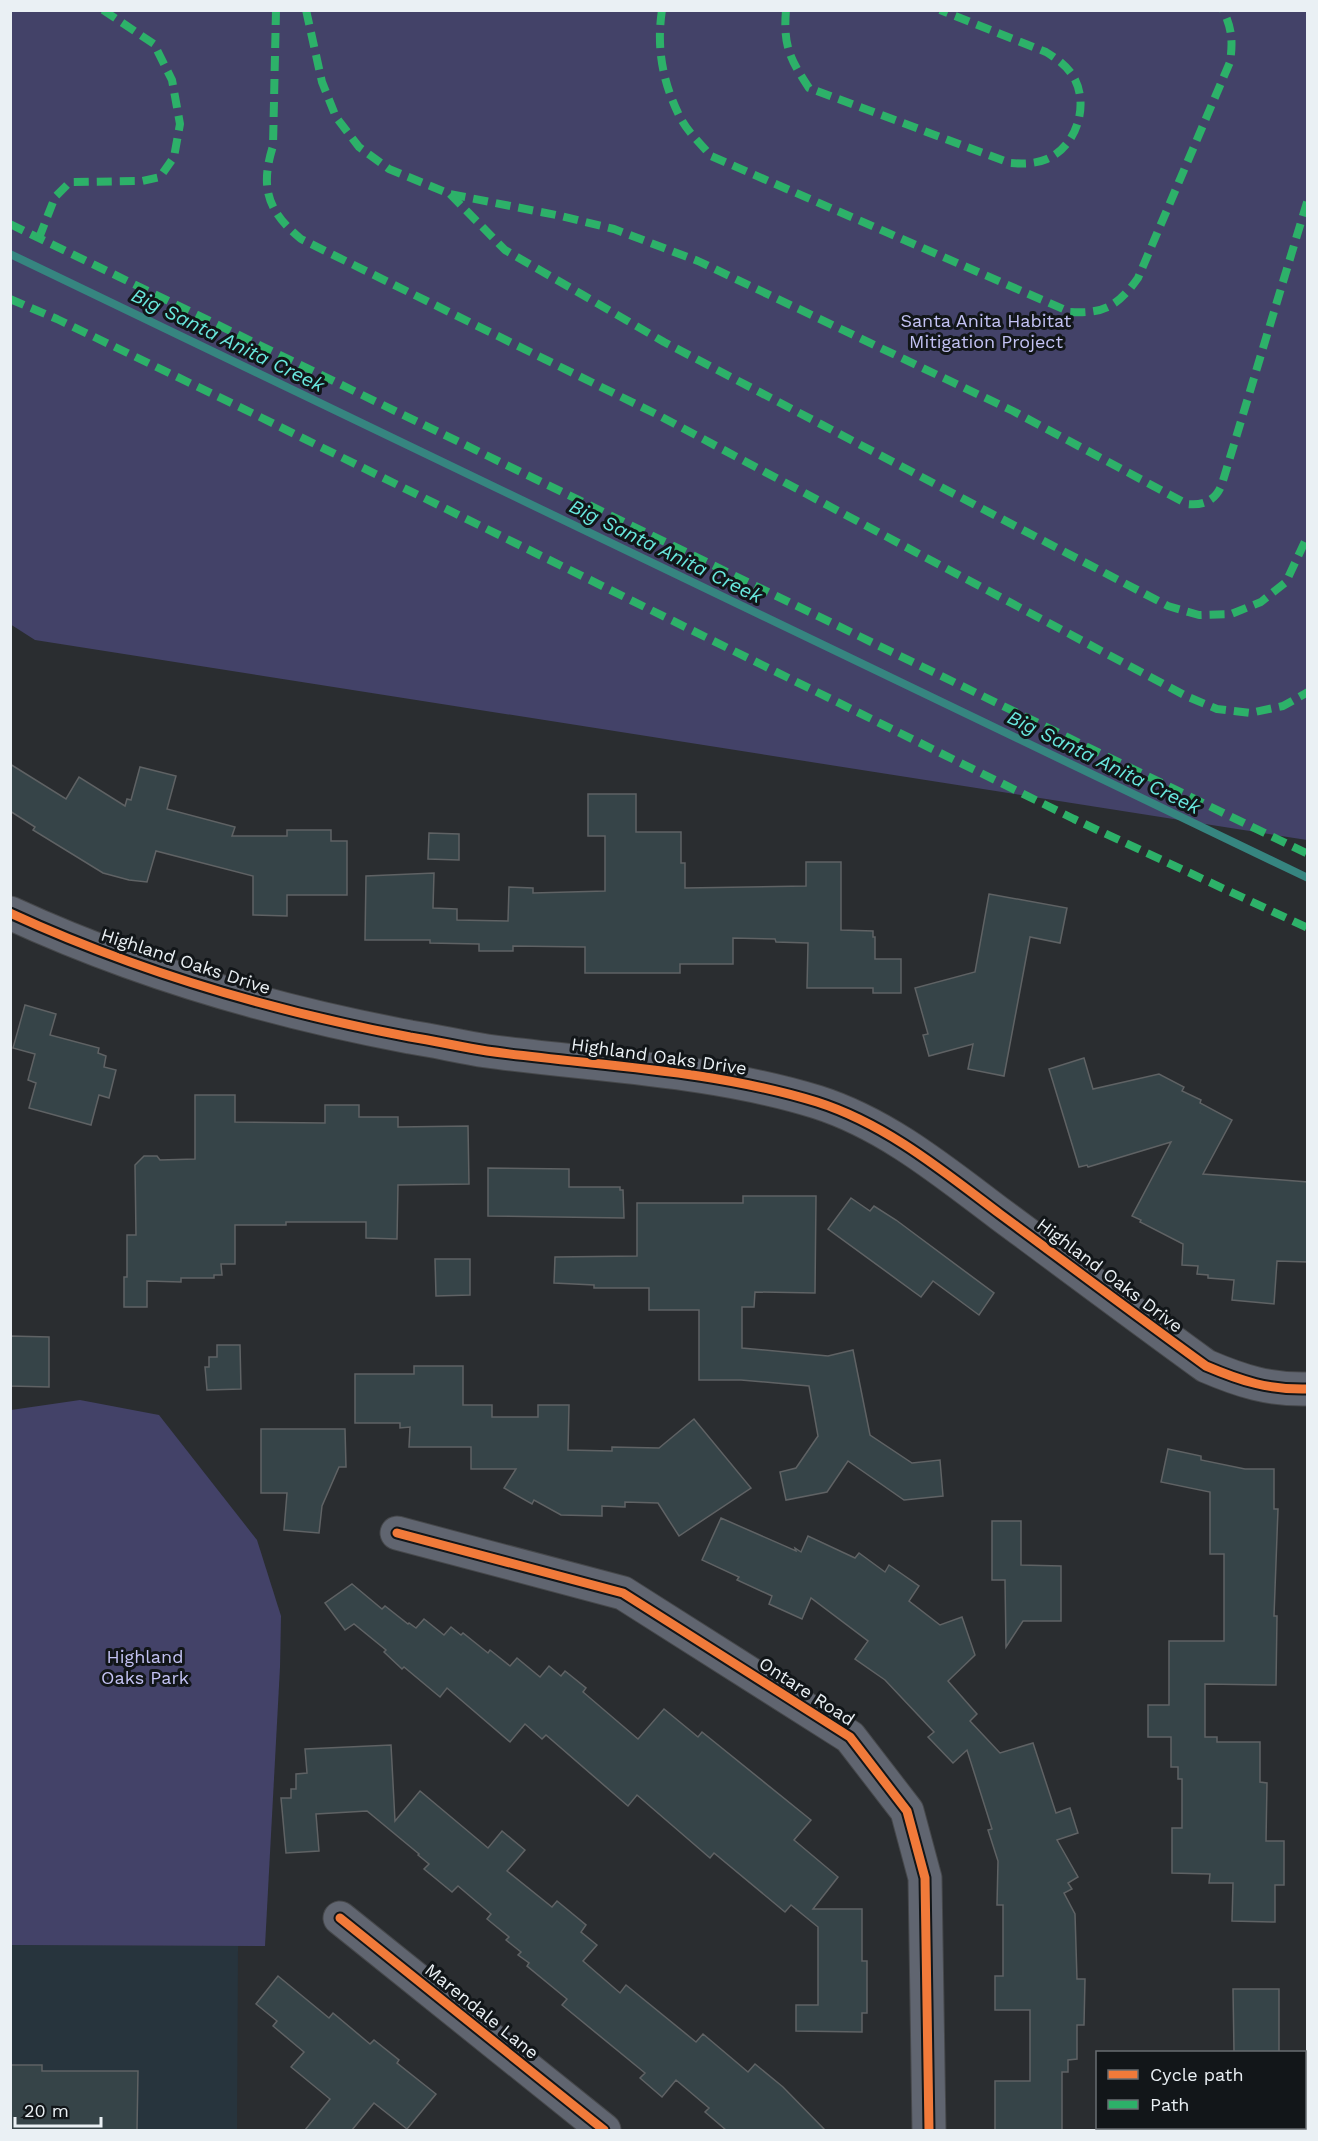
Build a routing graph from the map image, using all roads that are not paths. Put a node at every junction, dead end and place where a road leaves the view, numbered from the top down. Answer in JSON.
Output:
{"nodes":[{"id":1,"x":10,"y":913,"type":"edge"},
{"id":2,"x":1308,"y":1389,"type":"edge"},
{"id":3,"x":397,"y":1533,"type":"dead end"},
{"id":4,"x":340,"y":1918,"type":"dead end"},
{"id":5,"x":604,"y":2130,"type":"edge"},
{"id":6,"x":928,"y":2130,"type":"edge"}],
"edges":[{"from":1,"to":2,"type":"street","name":"Highland Oaks Drive"},
{"from":3,"to":6,"type":"street","name":"Ontare Road"},
{"from":4,"to":5,"type":"street","name":"Marendale Lane"}]}
